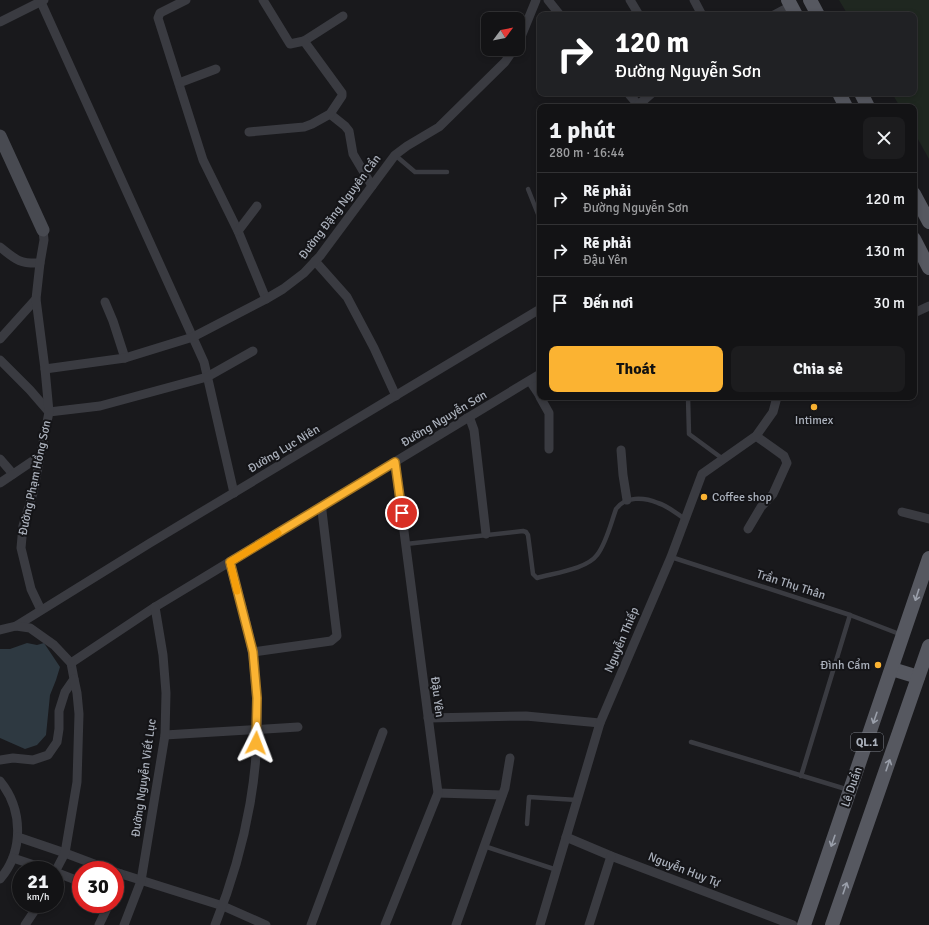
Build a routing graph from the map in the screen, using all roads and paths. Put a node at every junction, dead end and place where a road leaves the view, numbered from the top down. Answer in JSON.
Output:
{"nodes":[{"id":1,"x":42,"y":0,"type":"edge"},
{"id":2,"x":186,"y":0,"type":"edge"},
{"id":3,"x":263,"y":0,"type":"edge"},
{"id":4,"x":536,"y":0,"type":"edge"},
{"id":5,"x":548,"y":0,"type":"edge"},
{"id":6,"x":630,"y":0,"type":"edge"},
{"id":7,"x":694,"y":0,"type":"edge"},
{"id":8,"x":810,"y":0,"type":"edge"},
{"id":9,"x":792,"y":7,"type":"edge"},
{"id":10,"x":558,"y":12,"type":"edge"},
{"id":11,"x":637,"y":12,"type":"edge"},
{"id":12,"x":700,"y":12,"type":"edge"},
{"id":13,"x":781,"y":12,"type":"edge"},
{"id":14,"x":816,"y":12,"type":"edge"},
{"id":15,"x":343,"y":16,"type":"dead end"},
{"id":16,"x":0,"y":22,"type":"edge"},
{"id":17,"x":525,"y":27,"type":"edge"},
{"id":18,"x":304,"y":41,"type":"junction"},
{"id":19,"x":509,"y":56,"type":"edge"},
{"id":20,"x":216,"y":69,"type":"dead end"},
{"id":21,"x":179,"y":83,"type":"junction"},
{"id":22,"x":630,"y":96,"type":"edge"},
{"id":23,"x":649,"y":96,"type":"edge"},
{"id":24,"x":636,"y":104,"type":"edge"},
{"id":25,"x":640,"y":104,"type":"edge"},
{"id":26,"x":330,"y":114,"type":"junction"},
{"id":27,"x":249,"y":132,"type":"dead end"},
{"id":28,"x":0,"y":136,"type":"edge"},
{"id":29,"x":395,"y":155,"type":"junction"},
{"id":30,"x":447,"y":172,"type":"dead end"},
{"id":31,"x":372,"y":186,"type":"junction"},
{"id":32,"x":528,"y":189,"type":"dead end"},
{"id":33,"x":917,"y":200,"type":"edge"},
{"id":34,"x":257,"y":206,"type":"dead end"},
{"id":35,"x":537,"y":212,"type":"edge"},
{"id":36,"x":929,"y":222,"type":"edge"},
{"id":37,"x":43,"y":230,"type":"joint"},
{"id":38,"x":238,"y":231,"type":"junction"},
{"id":39,"x":917,"y":245,"type":"edge"},
{"id":40,"x":0,"y":247,"type":"edge"},
{"id":41,"x":315,"y":261,"type":"junction"},
{"id":42,"x":40,"y":264,"type":"junction"},
{"id":43,"x":929,"y":268,"type":"edge"},
{"id":44,"x":36,"y":299,"type":"junction"},
{"id":45,"x":266,"y":299,"type":"junction"},
{"id":46,"x":105,"y":302,"type":"dead end"},
{"id":47,"x":929,"y":306,"type":"edge"},
{"id":48,"x":537,"y":311,"type":"edge"},
{"id":49,"x":917,"y":312,"type":"edge"},
{"id":50,"x":193,"y":337,"type":"junction"},
{"id":51,"x":0,"y":338,"type":"edge"},
{"id":52,"x":253,"y":351,"type":"dead end"},
{"id":53,"x":125,"y":358,"type":"junction"},
{"id":54,"x":0,"y":360,"type":"edge"},
{"id":55,"x":45,"y":369,"type":"junction"},
{"id":56,"x":537,"y":376,"type":"edge"},
{"id":57,"x":207,"y":377,"type":"junction"},
{"id":58,"x":530,"y":380,"type":"junction"},
{"id":59,"x":537,"y":392,"type":"edge"},
{"id":60,"x":396,"y":396,"type":"junction"},
{"id":61,"x":542,"y":400,"type":"edge"},
{"id":62,"x":688,"y":400,"type":"edge"},
{"id":63,"x":776,"y":400,"type":"edge"},
{"id":64,"x":49,"y":412,"type":"junction"},
{"id":65,"x":467,"y":418,"type":"junction"},
{"id":66,"x":756,"y":436,"type":"junction"},
{"id":67,"x":549,"y":449,"type":"dead end"},
{"id":68,"x":621,"y":450,"type":"dead end"},
{"id":69,"x":40,"y":456,"type":"junction"},
{"id":70,"x":0,"y":459,"type":"edge"},
{"id":71,"x":723,"y":459,"type":"junction"},
{"id":72,"x":395,"y":462,"type":"junction"},
{"id":73,"x":12,"y":474,"type":"junction"},
{"id":74,"x":0,"y":482,"type":"edge"},
{"id":75,"x":234,"y":493,"type":"junction"},
{"id":76,"x":627,"y":500,"type":"junction"},
{"id":77,"x":322,"y":506,"type":"junction"},
{"id":78,"x":902,"y":512,"type":"dead end"},
{"id":79,"x":685,"y":519,"type":"junction"},
{"id":80,"x":929,"y":519,"type":"edge"},
{"id":81,"x":748,"y":529,"type":"dead end"},
{"id":82,"x":486,"y":534,"type":"junction"},
{"id":83,"x":406,"y":544,"type":"junction"},
{"id":84,"x":671,"y":557,"type":"junction"},
{"id":85,"x":929,"y":558,"type":"edge"},
{"id":86,"x":230,"y":562,"type":"junction"},
{"id":87,"x":155,"y":608,"type":"junction"},
{"id":88,"x":41,"y":610,"type":"junction"},
{"id":89,"x":850,"y":615,"type":"junction"},
{"id":90,"x":16,"y":626,"type":"junction"},
{"id":91,"x":0,"y":630,"type":"edge"},
{"id":92,"x":904,"y":635,"type":"junction"},
{"id":93,"x":929,"y":646,"type":"edge"},
{"id":94,"x":253,"y":652,"type":"junction"},
{"id":95,"x":926,"y":662,"type":"edge"},
{"id":96,"x":71,"y":663,"type":"junction"},
{"id":97,"x":892,"y":669,"type":"junction"},
{"id":98,"x":918,"y":677,"type":"junction"},
{"id":99,"x":74,"y":679,"type":"junction"},
{"id":100,"x":428,"y":718,"type":"junction"},
{"id":101,"x":600,"y":723,"type":"junction"},
{"id":102,"x":298,"y":727,"type":"dead end"},
{"id":103,"x":257,"y":730,"type":"junction"},
{"id":104,"x":383,"y":732,"type":"dead end"},
{"id":105,"x":165,"y":735,"type":"junction"},
{"id":106,"x":691,"y":742,"type":"dead end"},
{"id":107,"x":510,"y":758,"type":"dead end"},
{"id":108,"x":0,"y":760,"type":"edge"},
{"id":109,"x":801,"y":776,"type":"junction"},
{"id":110,"x":0,"y":781,"type":"edge"},
{"id":111,"x":850,"y":790,"type":"junction"},
{"id":112,"x":438,"y":793,"type":"junction"},
{"id":113,"x":502,"y":795,"type":"junction"},
{"id":114,"x":577,"y":800,"type":"junction"},
{"id":115,"x":527,"y":824,"type":"dead end"},
{"id":116,"x":18,"y":837,"type":"junction"},
{"id":117,"x":566,"y":837,"type":"junction"},
{"id":118,"x":484,"y":846,"type":"junction"},
{"id":119,"x":64,"y":852,"type":"junction"},
{"id":120,"x":611,"y":856,"type":"junction"},
{"id":121,"x":13,"y":858,"type":"junction"},
{"id":122,"x":22,"y":861,"type":"edge"},
{"id":123,"x":60,"y":861,"type":"edge"},
{"id":124,"x":87,"y":861,"type":"edge"},
{"id":125,"x":557,"y":870,"type":"junction"},
{"id":126,"x":124,"y":875,"type":"edge"},
{"id":127,"x":0,"y":879,"type":"edge"},
{"id":128,"x":141,"y":881,"type":"junction"},
{"id":129,"x":223,"y":906,"type":"junction"},
{"id":130,"x":33,"y":913,"type":"edge"},
{"id":131,"x":105,"y":913,"type":"edge"},
{"id":132,"x":26,"y":925,"type":"edge"},
{"id":133,"x":99,"y":925,"type":"edge"},
{"id":134,"x":124,"y":925,"type":"edge"},
{"id":135,"x":215,"y":925,"type":"edge"},
{"id":136,"x":266,"y":925,"type":"edge"},
{"id":137,"x":311,"y":925,"type":"edge"},
{"id":138,"x":385,"y":925,"type":"edge"},
{"id":139,"x":456,"y":925,"type":"edge"},
{"id":140,"x":540,"y":925,"type":"edge"},
{"id":141,"x":589,"y":925,"type":"edge"},
{"id":142,"x":793,"y":925,"type":"edge"},
{"id":143,"x":804,"y":925,"type":"edge"},
{"id":144,"x":832,"y":925,"type":"edge"}],
"edges":[{"from":1,"to":16,"type":"street"},
{"from":1,"to":50,"type":"street"},
{"from":2,"to":21,"type":"street"},
{"from":3,"to":18,"type":"street"},
{"from":4,"to":17,"type":"street"},
{"from":5,"to":10,"type":"street"},
{"from":6,"to":11,"type":"street"},
{"from":7,"to":12,"type":"street"},
{"from":8,"to":14,"type":"main road"},
{"from":9,"to":13,"type":"street"},
{"from":15,"to":18,"type":"street"},
{"from":18,"to":26,"type":"street"},
{"from":19,"to":29,"type":"street","name":"Đường Đặng Nguyên Cẩn"},
{"from":20,"to":21,"type":"street"},
{"from":21,"to":38,"type":"street"},
{"from":22,"to":24,"type":"street"},
{"from":23,"to":25,"type":"street"},
{"from":26,"to":27,"type":"street"},
{"from":26,"to":31,"type":"street"},
{"from":28,"to":37,"type":"street","name":"Đường Phạm Hồng Sơn"},
{"from":29,"to":30,"type":"lane"},
{"from":29,"to":31,"type":"street","name":"Đường Đặng Nguyên Cẩn"},
{"from":31,"to":41,"type":"street","name":"Đường Đặng Nguyên Cẩn"},
{"from":32,"to":35,"type":"lane"},
{"from":33,"to":36,"type":"main road"},
{"from":34,"to":38,"type":"street"},
{"from":37,"to":42,"type":"street","name":"Đường Phạm Hồng Sơn"},
{"from":38,"to":45,"type":"street"},
{"from":39,"to":43,"type":"main road"},
{"from":40,"to":42,"type":"street"},
{"from":41,"to":45,"type":"street","name":"Đường Đặng Nguyên Cẩn"},
{"from":41,"to":60,"type":"street"},
{"from":42,"to":44,"type":"street","name":"Đường Phạm Hồng Sơn"},
{"from":44,"to":51,"type":"street"},
{"from":44,"to":55,"type":"street","name":"Đường Phạm Hồng Sơn"},
{"from":45,"to":50,"type":"street","name":"Đường Đặng Nguyên Cẩn"},
{"from":46,"to":53,"type":"street"},
{"from":47,"to":49,"type":"street"},
{"from":48,"to":60,"type":"street","name":"Đường Lục Niên"},
{"from":50,"to":53,"type":"street","name":"Đường Đặng Nguyên Cẩn"},
{"from":50,"to":57,"type":"street"},
{"from":52,"to":57,"type":"street"},
{"from":53,"to":55,"type":"street","name":"Đường Đặng Nguyên Cẩn"},
{"from":54,"to":64,"type":"street"},
{"from":55,"to":64,"type":"street","name":"Đường Phạm Hồng Sơn"},
{"from":56,"to":58,"type":"street","name":"Đường Nguyễn Sơn"},
{"from":57,"to":64,"type":"street"},
{"from":57,"to":75,"type":"street"},
{"from":58,"to":59,"type":"street"},
{"from":58,"to":65,"type":"street","name":"Đường Nguyễn Sơn"},
{"from":60,"to":75,"type":"street","name":"Đường Lục Niên"},
{"from":61,"to":67,"type":"street"},
{"from":62,"to":71,"type":"lane"},
{"from":63,"to":66,"type":"street","name":"Nguyễn Thiếp"},
{"from":64,"to":69,"type":"street","name":"Đường Phạm Hồng Sơn"},
{"from":65,"to":72,"type":"street","name":"Đường Nguyễn Sơn"},
{"from":65,"to":82,"type":"street"},
{"from":66,"to":71,"type":"street","name":"Nguyễn Thiếp"},
{"from":66,"to":81,"type":"street"},
{"from":68,"to":76,"type":"street"},
{"from":69,"to":73,"type":"street"},
{"from":69,"to":88,"type":"street","name":"Đường Phạm Hồng Sơn"},
{"from":70,"to":73,"type":"street"},
{"from":71,"to":79,"type":"street","name":"Nguyễn Thiếp"},
{"from":72,"to":77,"type":"street","name":"Đường Nguyễn Sơn"},
{"from":72,"to":83,"type":"street","name":"Đậu Yên"},
{"from":73,"to":74,"type":"street"},
{"from":75,"to":88,"type":"street","name":"Đường Lục Niên"},
{"from":76,"to":79,"type":"lane"},
{"from":76,"to":82,"type":"lane"},
{"from":77,"to":86,"type":"street","name":"Đường Nguyễn Sơn"},
{"from":77,"to":94,"type":"street"},
{"from":78,"to":80,"type":"street"},
{"from":79,"to":84,"type":"street","name":"Nguyễn Thiếp"},
{"from":82,"to":83,"type":"lane"},
{"from":83,"to":100,"type":"street","name":"Đậu Yên"},
{"from":84,"to":89,"type":"lane","name":"Trần Thụ Thân"},
{"from":84,"to":101,"type":"street","name":"Nguyễn Thiếp"},
{"from":85,"to":92,"type":"main road","name":"Lê Duẩn","number":"QL.1","one_way":true},
{"from":86,"to":87,"type":"street","name":"Đường Nguyễn Sơn"},
{"from":86,"to":94,"type":"street"},
{"from":87,"to":96,"type":"street","name":"Đường Nguyễn Sơn"},
{"from":87,"to":105,"type":"street","name":"Đường Nguyễn Viết Lục"},
{"from":88,"to":90,"type":"street","name":"Đường Lục Niên"},
{"from":89,"to":92,"type":"lane","name":"Trần Thụ Thân"},
{"from":89,"to":109,"type":"lane"},
{"from":90,"to":91,"type":"street"},
{"from":90,"to":96,"type":"street"},
{"from":92,"to":97,"type":"main road","name":"Lê Duẩn","number":"QL.1"},
{"from":93,"to":95,"type":"main road","number":"QL.1"},
{"from":94,"to":103,"type":"street"},
{"from":95,"to":98,"type":"main road","number":"QL.1"},
{"from":96,"to":99,"type":"street"},
{"from":97,"to":98,"type":"main road"},
{"from":97,"to":111,"type":"main road","name":"Lê Duẩn","number":"QL.1","one_way":true},
{"from":144,"to":98,"type":"main road","number":"QL.1","one_way":true},
{"from":99,"to":108,"type":"street"},
{"from":99,"to":119,"type":"street"},
{"from":100,"to":101,"type":"street"},
{"from":100,"to":112,"type":"street","name":"Đậu Yên"},
{"from":101,"to":114,"type":"street","name":"Nguyễn Thiếp"},
{"from":102,"to":103,"type":"street"},
{"from":103,"to":105,"type":"street"},
{"from":103,"to":129,"type":"street"},
{"from":104,"to":137,"type":"street"},
{"from":105,"to":128,"type":"street","name":"Đường Nguyễn Viết Lục"},
{"from":106,"to":109,"type":"lane"},
{"from":107,"to":113,"type":"street"},
{"from":109,"to":111,"type":"lane"},
{"from":110,"to":116,"type":"street"},
{"from":111,"to":143,"type":"main road","name":"Lê Duẩn","number":"QL.1","one_way":true},
{"from":112,"to":113,"type":"street"},
{"from":112,"to":138,"type":"street","name":"Đậu Yên"},
{"from":113,"to":118,"type":"street"},
{"from":114,"to":115,"type":"lane"},
{"from":114,"to":117,"type":"street","name":"Nguyễn Thiếp"},
{"from":116,"to":119,"type":"street"},
{"from":116,"to":121,"type":"street"},
{"from":117,"to":120,"type":"street","name":"Nguyễn Huy Tự"},
{"from":117,"to":125,"type":"street","name":"Nguyễn Thiếp"},
{"from":118,"to":125,"type":"lane"},
{"from":118,"to":139,"type":"street"},
{"from":119,"to":123,"type":"street"},
{"from":119,"to":124,"type":"street"},
{"from":120,"to":141,"type":"street"},
{"from":120,"to":142,"type":"street","name":"Nguyễn Huy Tự"},
{"from":121,"to":122,"type":"street"},
{"from":121,"to":127,"type":"street"},
{"from":125,"to":140,"type":"street","name":"Nguyễn Thiếp"},
{"from":126,"to":128,"type":"street"},
{"from":128,"to":129,"type":"street"},
{"from":128,"to":134,"type":"street","name":"Đường Nguyễn Viết Lục"},
{"from":129,"to":135,"type":"street"},
{"from":129,"to":136,"type":"street"},
{"from":130,"to":132,"type":"street"},
{"from":131,"to":133,"type":"street"}]}
